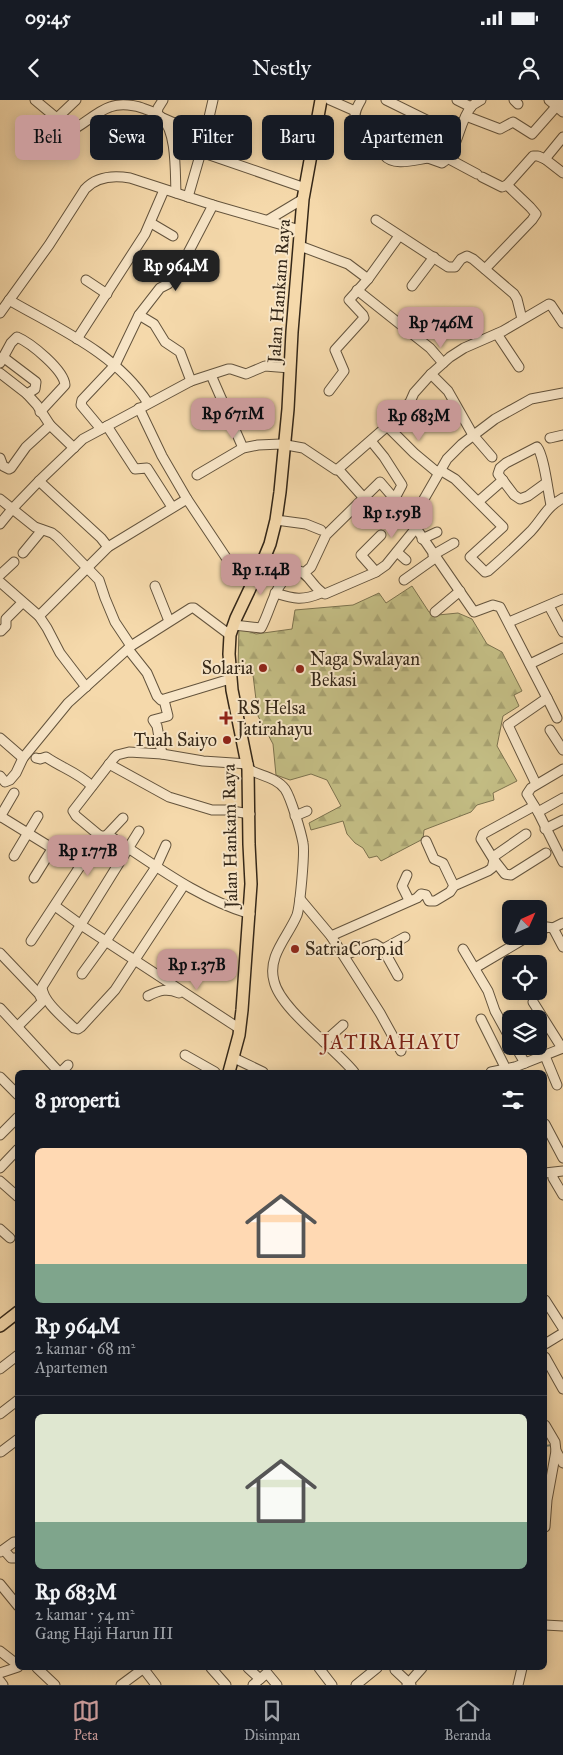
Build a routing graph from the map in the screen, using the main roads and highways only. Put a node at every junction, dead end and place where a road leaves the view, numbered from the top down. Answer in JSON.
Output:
{"nodes":[{"id":1,"x":321,"y":100,"type":"edge"},
{"id":2,"x":230,"y":1070,"type":"edge"},
{"id":3,"x":15,"y":1314,"type":"edge"},
{"id":4,"x":0,"y":1326,"type":"edge"}],
"edges":[{"from":1,"to":2,"type":"main road","name":"Jalan Hankam Raya"},
{"from":3,"to":4,"type":"main road"}]}
